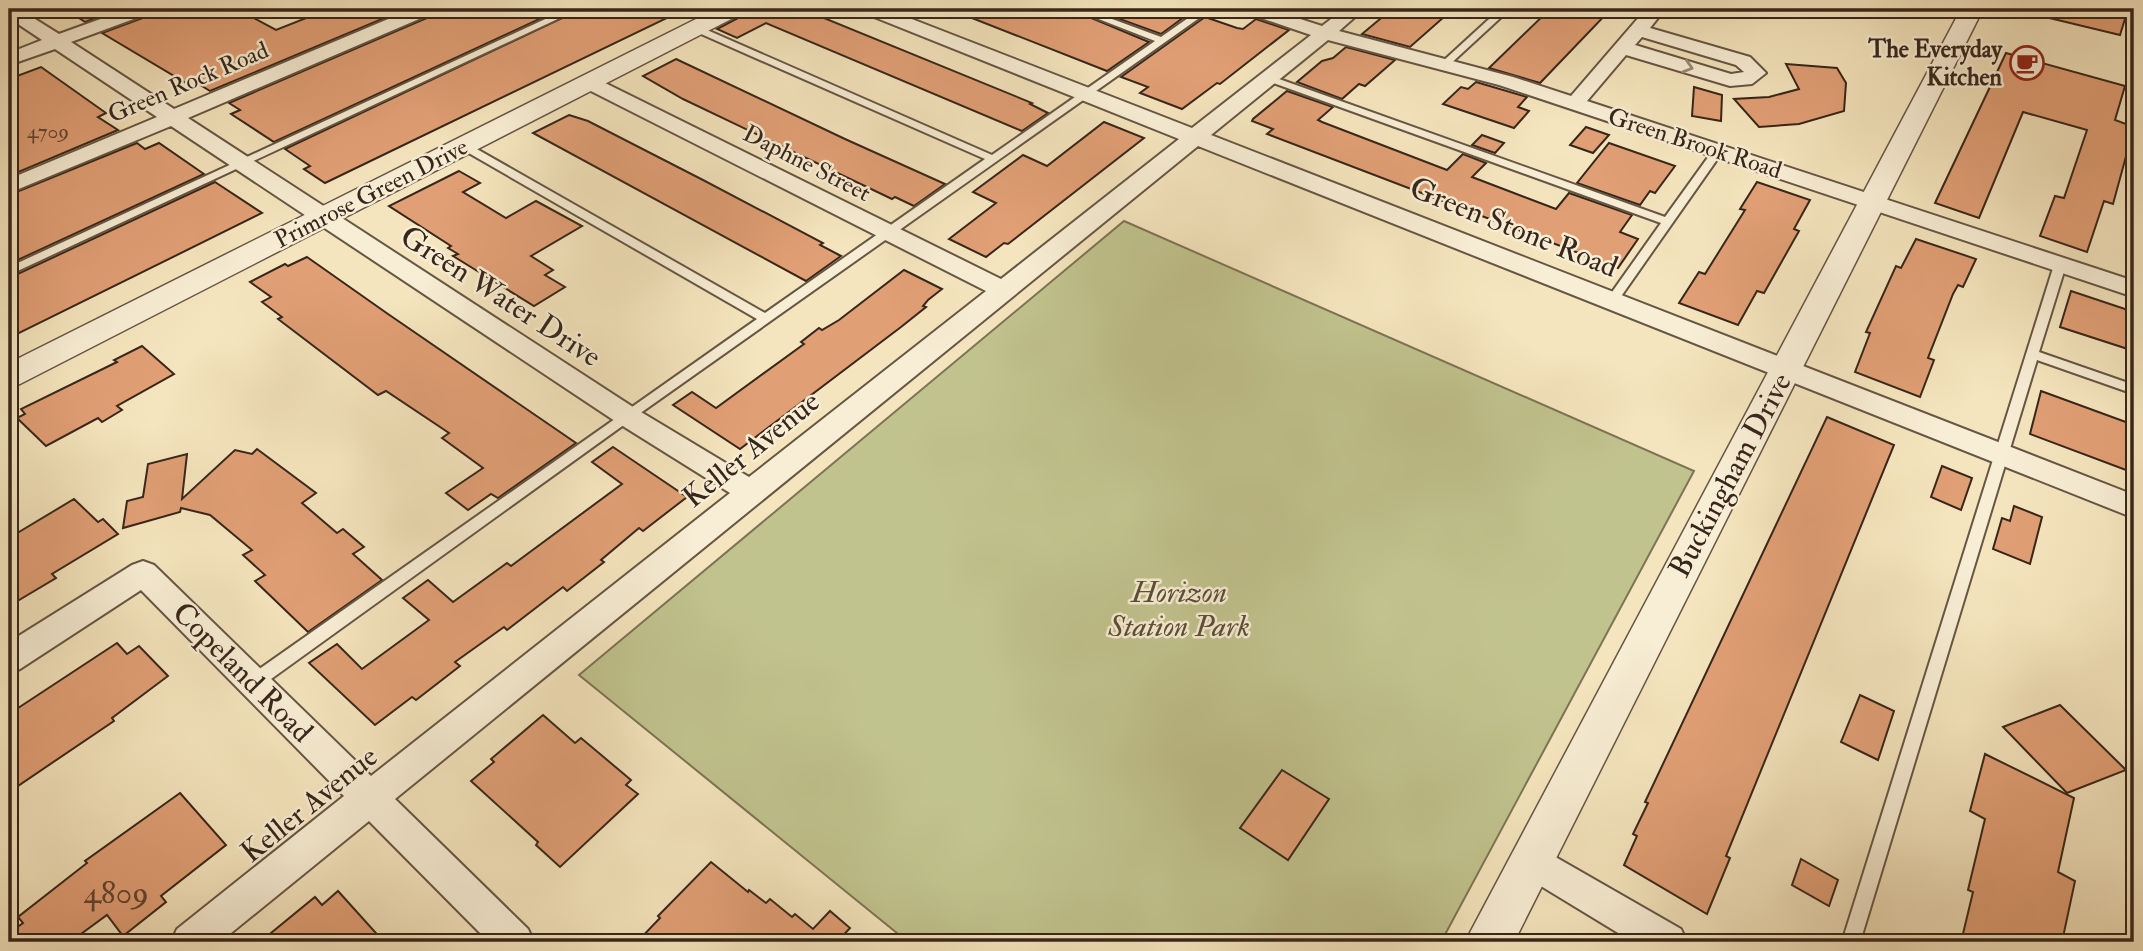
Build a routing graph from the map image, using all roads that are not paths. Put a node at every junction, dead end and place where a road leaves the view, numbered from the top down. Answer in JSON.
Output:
{"nodes":[{"id":1,"x":144,"y":9,"type":"edge"},
{"id":2,"x":427,"y":9,"type":"edge"},
{"id":3,"x":574,"y":9,"type":"edge"},
{"id":4,"x":733,"y":9,"type":"edge"},
{"id":5,"x":870,"y":9,"type":"edge"},
{"id":6,"x":1077,"y":9,"type":"edge"},
{"id":7,"x":1207,"y":9,"type":"edge"},
{"id":8,"x":1252,"y":9,"type":"edge"},
{"id":9,"x":1355,"y":9,"type":"edge"},
{"id":10,"x":1505,"y":9,"type":"edge"},
{"id":11,"x":1656,"y":9,"type":"edge"},
{"id":12,"x":1972,"y":9,"type":"edge"},
{"id":13,"x":9,"y":10,"type":"edge"},
{"id":14,"x":695,"y":28,"type":"junction"},
{"id":15,"x":1638,"y":30,"type":"junction"},
{"id":16,"x":1324,"y":33,"type":"junction"},
{"id":17,"x":1161,"y":40,"type":"junction"},
{"id":18,"x":57,"y":41,"type":"junction"},
{"id":19,"x":1623,"y":48,"type":"junction"},
{"id":20,"x":9,"y":59,"type":"edge"},
{"id":21,"x":1444,"y":65,"type":"junction"},
{"id":22,"x":1268,"y":78,"type":"junction"},
{"id":23,"x":588,"y":82,"type":"junction"},
{"id":24,"x":1085,"y":94,"type":"junction"},
{"id":25,"x":1575,"y":103,"type":"junction"},
{"id":26,"x":174,"y":117,"type":"junction"},
{"id":27,"x":1195,"y":137,"type":"junction"},
{"id":28,"x":464,"y":146,"type":"junction"},
{"id":29,"x":1718,"y":151,"type":"junction"},
{"id":30,"x":993,"y":159,"type":"junction"},
{"id":31,"x":242,"y":163,"type":"junction"},
{"id":32,"x":9,"y":187,"type":"edge"},
{"id":33,"x":1872,"y":203,"type":"junction"},
{"id":34,"x":324,"y":217,"type":"junction"},
{"id":35,"x":1666,"y":221,"type":"junction"},
{"id":36,"x":889,"y":234,"type":"junction"},
{"id":37,"x":2060,"y":265,"type":"junction"},
{"id":38,"x":9,"y":271,"type":"edge"},
{"id":39,"x":2134,"y":289,"type":"edge"},
{"id":40,"x":1004,"y":290,"type":"junction"},
{"id":41,"x":1611,"y":302,"type":"junction"},
{"id":42,"x":767,"y":319,"type":"junction"},
{"id":43,"x":2032,"y":354,"type":"junction"},
{"id":44,"x":1785,"y":371,"type":"junction"},
{"id":45,"x":9,"y":376,"type":"edge"},
{"id":46,"x":2134,"y":390,"type":"edge"},
{"id":47,"x":627,"y":416,"type":"junction"},
{"id":48,"x":2000,"y":455,"type":"junction"},
{"id":49,"x":751,"y":492,"type":"junction"},
{"id":50,"x":2134,"y":507,"type":"edge"},
{"id":51,"x":9,"y":659,"type":"edge"},
{"id":52,"x":254,"y":682,"type":"junction"},
{"id":53,"x":369,"y":799,"type":"junction"},
{"id":54,"x":1531,"y":860,"type":"junction"},
{"id":55,"x":190,"y":942,"type":"edge"},
{"id":56,"x":515,"y":942,"type":"edge"},
{"id":57,"x":1489,"y":942,"type":"edge"},
{"id":58,"x":1668,"y":942,"type":"edge"},
{"id":59,"x":1851,"y":942,"type":"edge"}],
"edges":[{"from":1,"to":18,"type":"street"},
{"from":2,"to":26,"type":"street","name":"Green Rock Road"},
{"from":3,"to":31,"type":"lane"},
{"from":4,"to":14,"type":"street","name":"Primrose Green Drive"},
{"from":5,"to":24,"type":"street","name":"Green Stone Road"},
{"from":6,"to":17,"type":"lane"},
{"from":7,"to":17,"type":"lane"},
{"from":8,"to":16,"type":"street","name":"Green Brook Road"},
{"from":9,"to":16,"type":"street","name":"Keller Avenue"},
{"from":10,"to":21,"type":"lane"},
{"from":11,"to":15,"type":"street"},
{"from":12,"to":33,"type":"street","name":"Buckingham Drive"},
{"from":13,"to":18,"type":"street","name":"Green Water Drive"},
{"from":14,"to":23,"type":"street","name":"Primrose Green Drive"},
{"from":14,"to":30,"type":"lane"},
{"from":15,"to":19,"type":"street"},
{"from":19,"to":15,"type":"street","one_way":true},
{"from":16,"to":21,"type":"street","name":"Green Brook Road"},
{"from":16,"to":22,"type":"street","name":"Keller Avenue"},
{"from":17,"to":24,"type":"lane"},
{"from":18,"to":20,"type":"street"},
{"from":18,"to":26,"type":"street","name":"Green Water Drive"},
{"from":19,"to":25,"type":"street"},
{"from":21,"to":25,"type":"street","name":"Green Brook Road"},
{"from":22,"to":27,"type":"street","name":"Keller Avenue"},
{"from":22,"to":35,"type":"lane"},
{"from":23,"to":28,"type":"street","name":"Primrose Green Drive"},
{"from":23,"to":36,"type":"street","name":"Daphne Street"},
{"from":24,"to":27,"type":"street","name":"Green Stone Road"},
{"from":24,"to":30,"type":"lane"},
{"from":25,"to":29,"type":"street","name":"Green Brook Road"},
{"from":26,"to":31,"type":"street","name":"Green Water Drive"},
{"from":26,"to":32,"type":"street","name":"Green Rock Road"},
{"from":27,"to":40,"type":"street","name":"Keller Avenue"},
{"from":27,"to":41,"type":"street","name":"Green Stone Road"},
{"from":28,"to":34,"type":"street","name":"Primrose Green Drive"},
{"from":28,"to":42,"type":"lane"},
{"from":29,"to":33,"type":"street","name":"Green Brook Road"},
{"from":29,"to":35,"type":"lane"},
{"from":30,"to":36,"type":"lane"},
{"from":31,"to":34,"type":"street","name":"Green Water Drive"},
{"from":31,"to":38,"type":"lane"},
{"from":33,"to":37,"type":"street","name":"Green Brook Road"},
{"from":33,"to":44,"type":"street","name":"Buckingham Drive"},
{"from":34,"to":45,"type":"street","name":"Primrose Green Drive"},
{"from":34,"to":47,"type":"street","name":"Green Water Drive"},
{"from":35,"to":41,"type":"lane"},
{"from":36,"to":40,"type":"street","name":"Daphne Street"},
{"from":36,"to":42,"type":"lane"},
{"from":37,"to":39,"type":"street","name":"Green Brook Road"},
{"from":37,"to":43,"type":"lane"},
{"from":40,"to":49,"type":"street","name":"Keller Avenue"},
{"from":41,"to":44,"type":"street","name":"Green Stone Road"},
{"from":42,"to":47,"type":"lane"},
{"from":43,"to":46,"type":"lane"},
{"from":43,"to":48,"type":"lane"},
{"from":44,"to":48,"type":"street","name":"Green Stone Road"},
{"from":44,"to":54,"type":"street","name":"Buckingham Drive"},
{"from":47,"to":49,"type":"street","name":"Green Water Drive"},
{"from":47,"to":52,"type":"lane"},
{"from":48,"to":50,"type":"street","name":"Green Stone Road"},
{"from":48,"to":59,"type":"lane"},
{"from":49,"to":53,"type":"street","name":"Keller Avenue"},
{"from":51,"to":52,"type":"street","name":"Copeland Road"},
{"from":52,"to":53,"type":"street","name":"Copeland Road"},
{"from":53,"to":55,"type":"street","name":"Keller Avenue"},
{"from":53,"to":56,"type":"street","name":"Copeland Road"},
{"from":54,"to":57,"type":"street","name":"Buckingham Drive"},
{"from":54,"to":58,"type":"street"}]}
